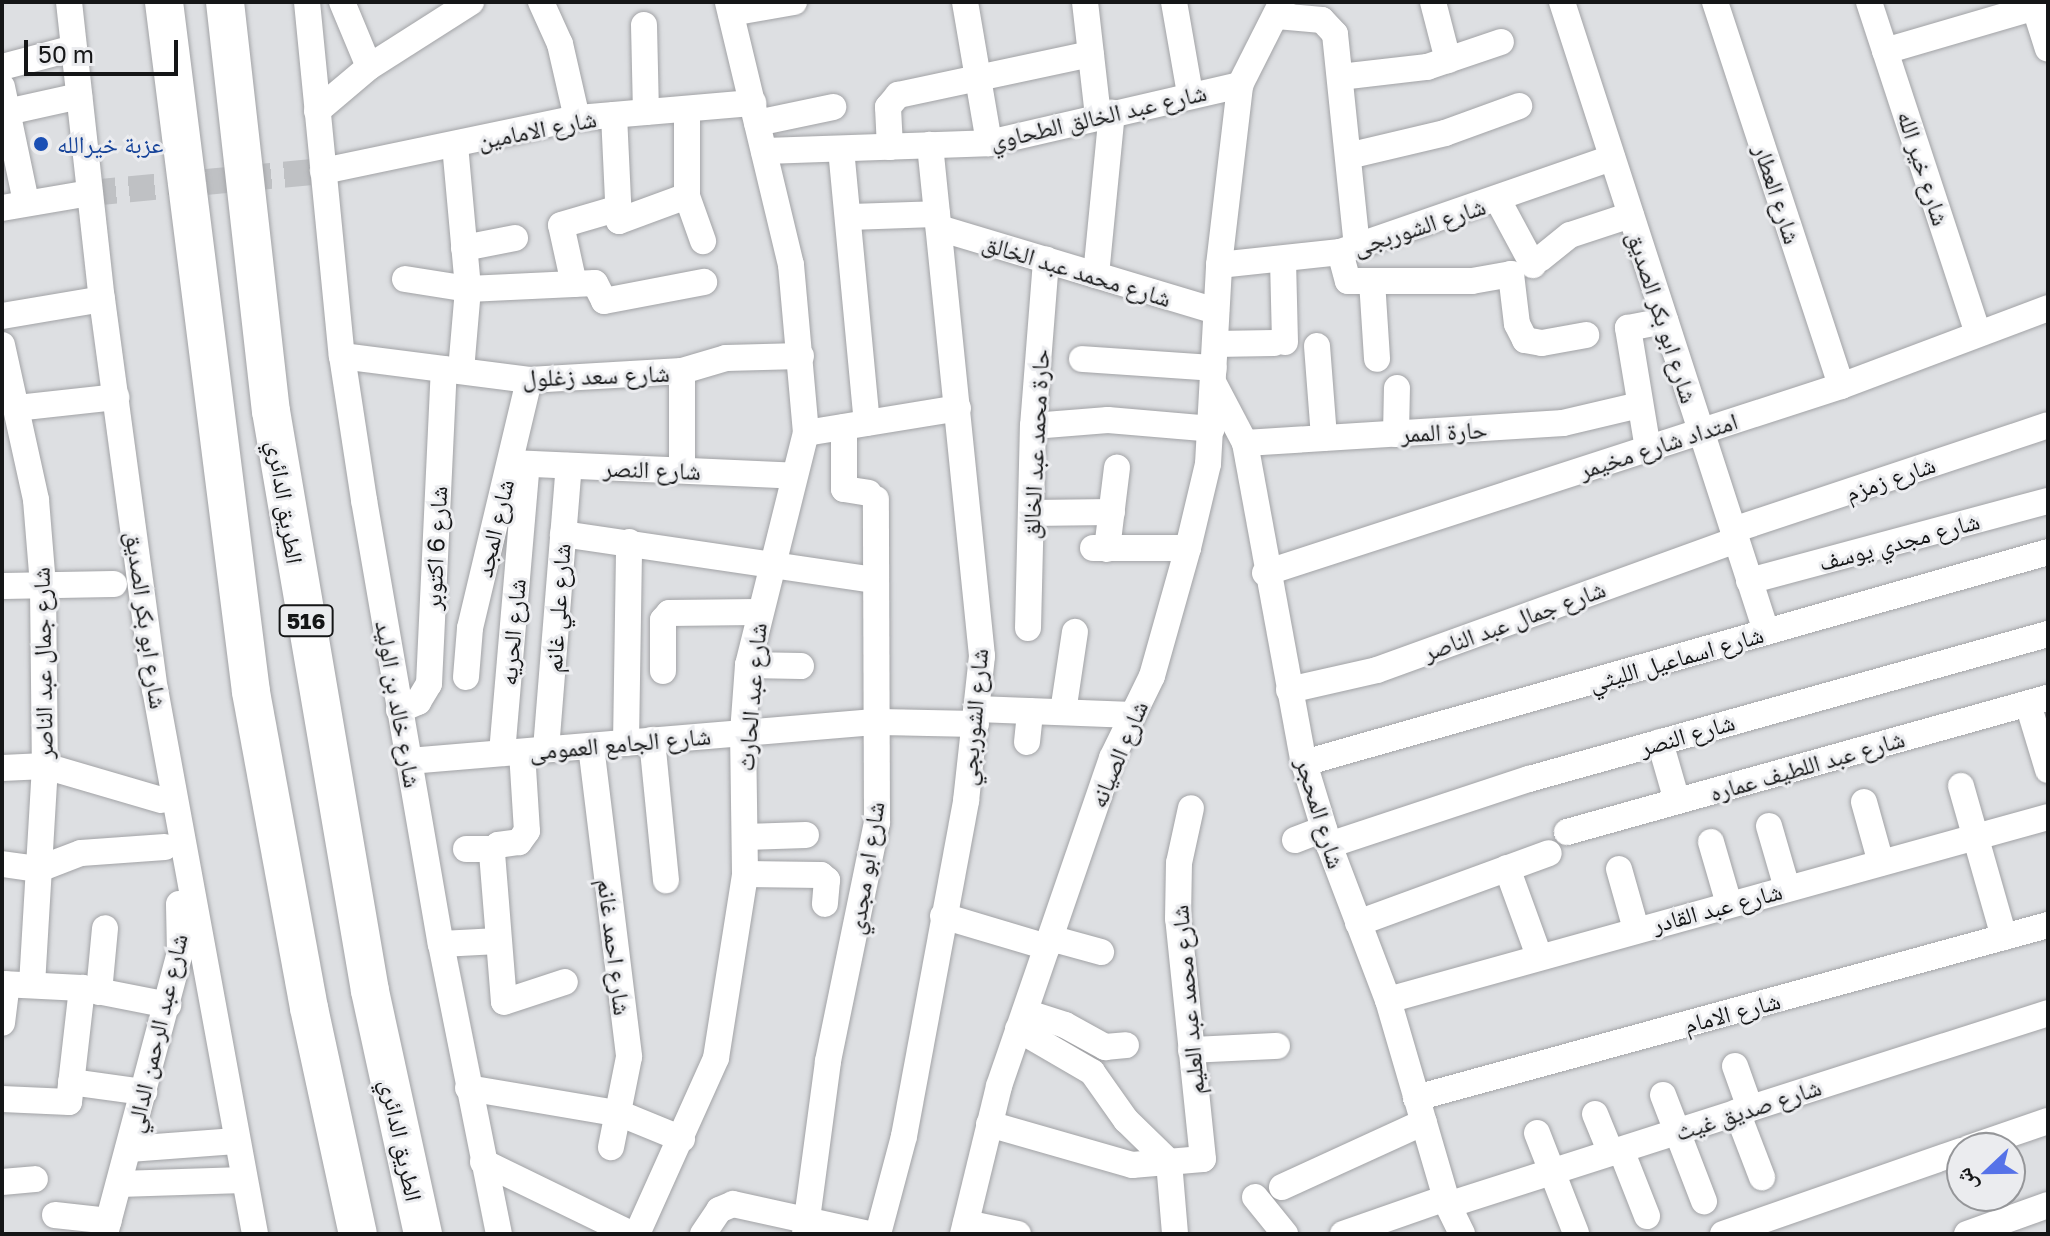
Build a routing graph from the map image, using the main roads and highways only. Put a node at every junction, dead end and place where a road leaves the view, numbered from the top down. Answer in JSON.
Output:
{"nodes":[{"id":1,"x":164,"y":2,"type":"edge"},
{"id":2,"x":225,"y":2,"type":"edge"},
{"id":3,"x":358,"y":1234,"type":"edge"},
{"id":4,"x":423,"y":1234,"type":"edge"}],
"edges":[{"from":1,"to":3,"type":"highway","number":"516"},
{"from":2,"to":4,"type":"highway","name":"الطريق الدائري","number":"516"}]}
